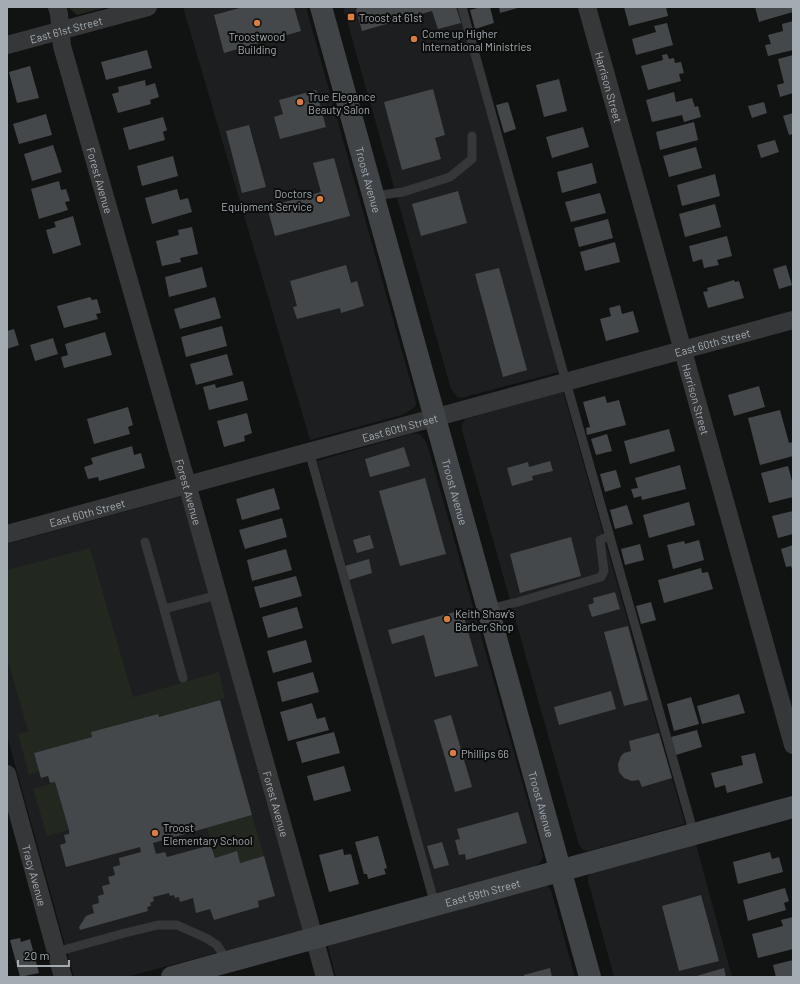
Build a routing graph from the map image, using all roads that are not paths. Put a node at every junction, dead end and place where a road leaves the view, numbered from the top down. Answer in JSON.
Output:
{"nodes":[{"id":1,"x":57,"y":7,"type":"edge"},
{"id":2,"x":148,"y":7,"type":"edge"},
{"id":3,"x":321,"y":7,"type":"edge"},
{"id":4,"x":462,"y":7,"type":"edge"},
{"id":5,"x":588,"y":7,"type":"edge"},
{"id":6,"x":61,"y":31,"type":"junction"},
{"id":7,"x":7,"y":46,"type":"edge"},
{"id":8,"x":472,"y":136,"type":"dead end"},
{"id":9,"x":374,"y":196,"type":"junction"},
{"id":10,"x":793,"y":320,"type":"edge"},
{"id":11,"x":683,"y":349,"type":"junction"},
{"id":12,"x":566,"y":381,"type":"junction"},
{"id":13,"x":435,"y":417,"type":"junction"},
{"id":14,"x":309,"y":451,"type":"junction"},
{"id":15,"x":187,"y":484,"type":"junction"},
{"id":16,"x":7,"y":534,"type":"edge"},
{"id":17,"x":609,"y":536,"type":"junction"},
{"id":18,"x":145,"y":542,"type":"dead end"},
{"id":19,"x":218,"y":595,"type":"junction"},
{"id":20,"x":164,"y":609,"type":"junction"},
{"id":21,"x":488,"y":609,"type":"junction"},
{"id":22,"x":183,"y":678,"type":"dead end"},
{"id":23,"x":793,"y":745,"type":"edge"},
{"id":24,"x":7,"y":777,"type":"edge"},
{"id":25,"x":793,"y":807,"type":"edge"},
{"id":26,"x":694,"y":834,"type":"junction"},
{"id":27,"x":561,"y":871,"type":"junction"},
{"id":28,"x":434,"y":905,"type":"junction"},
{"id":29,"x":314,"y":938,"type":"junction"},
{"id":30,"x":56,"y":952,"type":"junction"},
{"id":31,"x":228,"y":962,"type":"junction"},
{"id":32,"x":63,"y":977,"type":"edge"},
{"id":33,"x":172,"y":977,"type":"edge"},
{"id":34,"x":325,"y":977,"type":"edge"},
{"id":35,"x":590,"y":977,"type":"edge"}],
"edges":[{"from":1,"to":6,"type":"street","name":"Forest Avenue"},
{"from":2,"to":6,"type":"street","name":"East 61st Street"},
{"from":3,"to":9,"type":"main road","name":"Troost Avenue"},
{"from":4,"to":12,"type":"lane"},
{"from":5,"to":11,"type":"street","name":"Harrison Street"},
{"from":6,"to":7,"type":"street","name":"East 61st Street"},
{"from":6,"to":15,"type":"street","name":"Forest Avenue"},
{"from":8,"to":9,"type":"lane"},
{"from":9,"to":13,"type":"main road","name":"Troost Avenue"},
{"from":10,"to":11,"type":"street","name":"East 60th Street"},
{"from":11,"to":12,"type":"street","name":"East 60th Street"},
{"from":11,"to":23,"type":"street","name":"Harrison Street"},
{"from":12,"to":13,"type":"street","name":"East 60th Street"},
{"from":12,"to":17,"type":"lane"},
{"from":13,"to":14,"type":"street","name":"East 60th Street"},
{"from":13,"to":21,"type":"main road","name":"Troost Avenue"},
{"from":14,"to":15,"type":"street","name":"East 60th Street"},
{"from":14,"to":28,"type":"lane"},
{"from":15,"to":16,"type":"street","name":"East 60th Street"},
{"from":15,"to":19,"type":"street","name":"Forest Avenue"},
{"from":17,"to":21,"type":"lane"},
{"from":17,"to":26,"type":"lane"},
{"from":18,"to":20,"type":"lane"},
{"from":19,"to":20,"type":"lane"},
{"from":19,"to":29,"type":"street","name":"Forest Avenue"},
{"from":20,"to":22,"type":"lane"},
{"from":21,"to":27,"type":"main road","name":"Troost Avenue"},
{"from":24,"to":30,"type":"street","name":"Tracy Avenue"},
{"from":25,"to":26,"type":"main road","name":"East 59th Street"},
{"from":26,"to":27,"type":"main road","name":"East 59th Street"},
{"from":27,"to":28,"type":"main road","name":"East 59th Street"},
{"from":27,"to":35,"type":"main road","name":"Troost Avenue"},
{"from":28,"to":29,"type":"main road","name":"East 59th Street"},
{"from":29,"to":31,"type":"main road","name":"East 59th Street"},
{"from":29,"to":34,"type":"street","name":"Forest Avenue"},
{"from":30,"to":31,"type":"lane"},
{"from":30,"to":32,"type":"street","name":"Tracy Avenue"},
{"from":31,"to":33,"type":"main road","name":"East 59th Street"}]}
